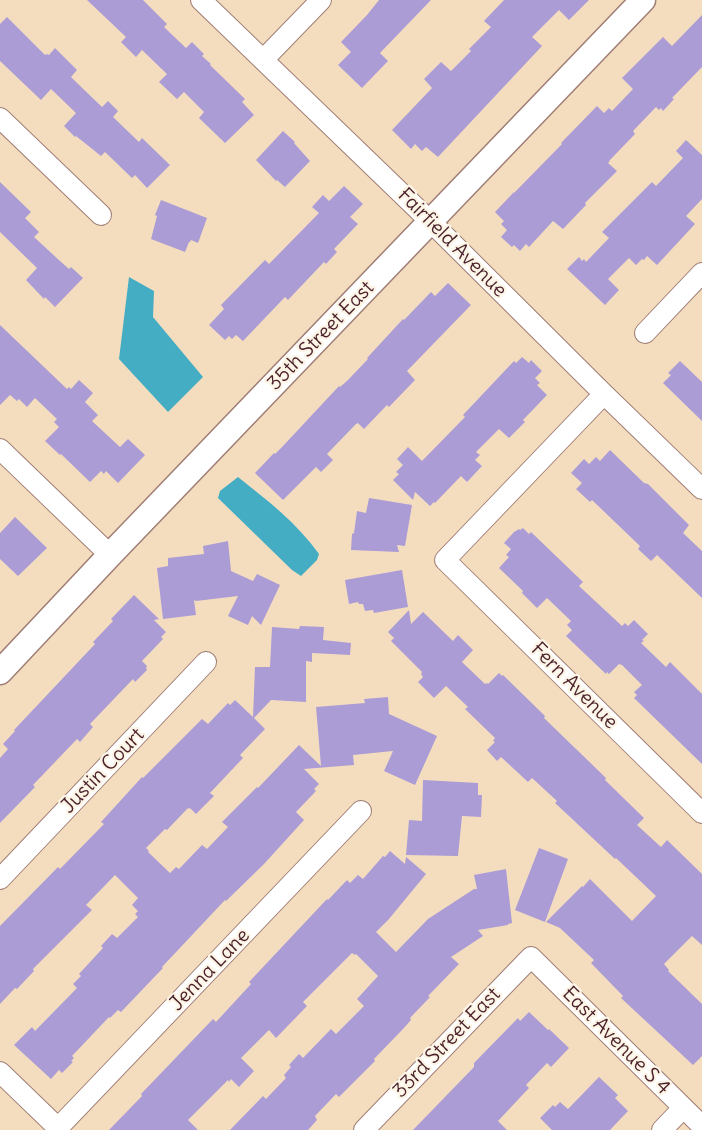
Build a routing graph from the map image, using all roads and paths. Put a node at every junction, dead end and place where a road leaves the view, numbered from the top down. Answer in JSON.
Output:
{"nodes":[{"id":1,"x":201,"y":0,"type":"edge"},
{"id":2,"x":321,"y":0,"type":"edge"},
{"id":3,"x":643,"y":0,"type":"edge"},
{"id":4,"x":263,"y":60,"type":"junction"},
{"id":5,"x":0,"y":118,"type":"edge"},
{"id":6,"x":101,"y":215,"type":"dead end"},
{"id":7,"x":431,"y":222,"type":"junction"},
{"id":8,"x":702,"y":273,"type":"edge"},
{"id":9,"x":645,"y":333,"type":"dead end"},
{"id":10,"x":604,"y":394,"type":"junction"},
{"id":11,"x":0,"y":449,"type":"edge"},
{"id":12,"x":702,"y":489,"type":"edge"},
{"id":13,"x":110,"y":555,"type":"junction"},
{"id":14,"x":206,"y":662,"type":"dead end"},
{"id":15,"x":0,"y":672,"type":"edge"},
{"id":16,"x":362,"y":811,"type":"dead end"},
{"id":17,"x":702,"y":813,"type":"edge"},
{"id":18,"x":0,"y":879,"type":"edge"},
{"id":19,"x":531,"y":957,"type":"joint"},
{"id":20,"x":0,"y":1072,"type":"edge"},
{"id":21,"x":683,"y":1108,"type":"junction"},
{"id":22,"x":702,"y":1126,"type":"edge"},
{"id":23,"x":59,"y":1129,"type":"edge"},
{"id":24,"x":364,"y":1130,"type":"edge"},
{"id":25,"x":662,"y":1130,"type":"edge"}],
"edges":[{"from":1,"to":4,"type":"street","name":"Fairfield Avenue"},
{"from":2,"to":4,"type":"street"},
{"from":3,"to":7,"type":"street","name":"35th Street East"},
{"from":4,"to":7,"type":"street","name":"Fairfield Avenue"},
{"from":5,"to":6,"type":"street"},
{"from":7,"to":10,"type":"street","name":"Fairfield Avenue"},
{"from":7,"to":13,"type":"street","name":"35th Street East"},
{"from":8,"to":9,"type":"street"},
{"from":10,"to":12,"type":"street","name":"Fairfield Avenue"},
{"from":10,"to":17,"type":"street","name":"Fern Avenue"},
{"from":11,"to":13,"type":"street"},
{"from":13,"to":15,"type":"street","name":"35th Street East"},
{"from":14,"to":18,"type":"street","name":"Justin Court"},
{"from":16,"to":23,"type":"street","name":"Jenna Lane"},
{"from":19,"to":21,"type":"street","name":"East Avenue S 4"},
{"from":19,"to":24,"type":"street","name":"33rd Street East"},
{"from":20,"to":23,"type":"street"},
{"from":21,"to":22,"type":"street","name":"East Avenue S 4"},
{"from":21,"to":25,"type":"street"}]}
